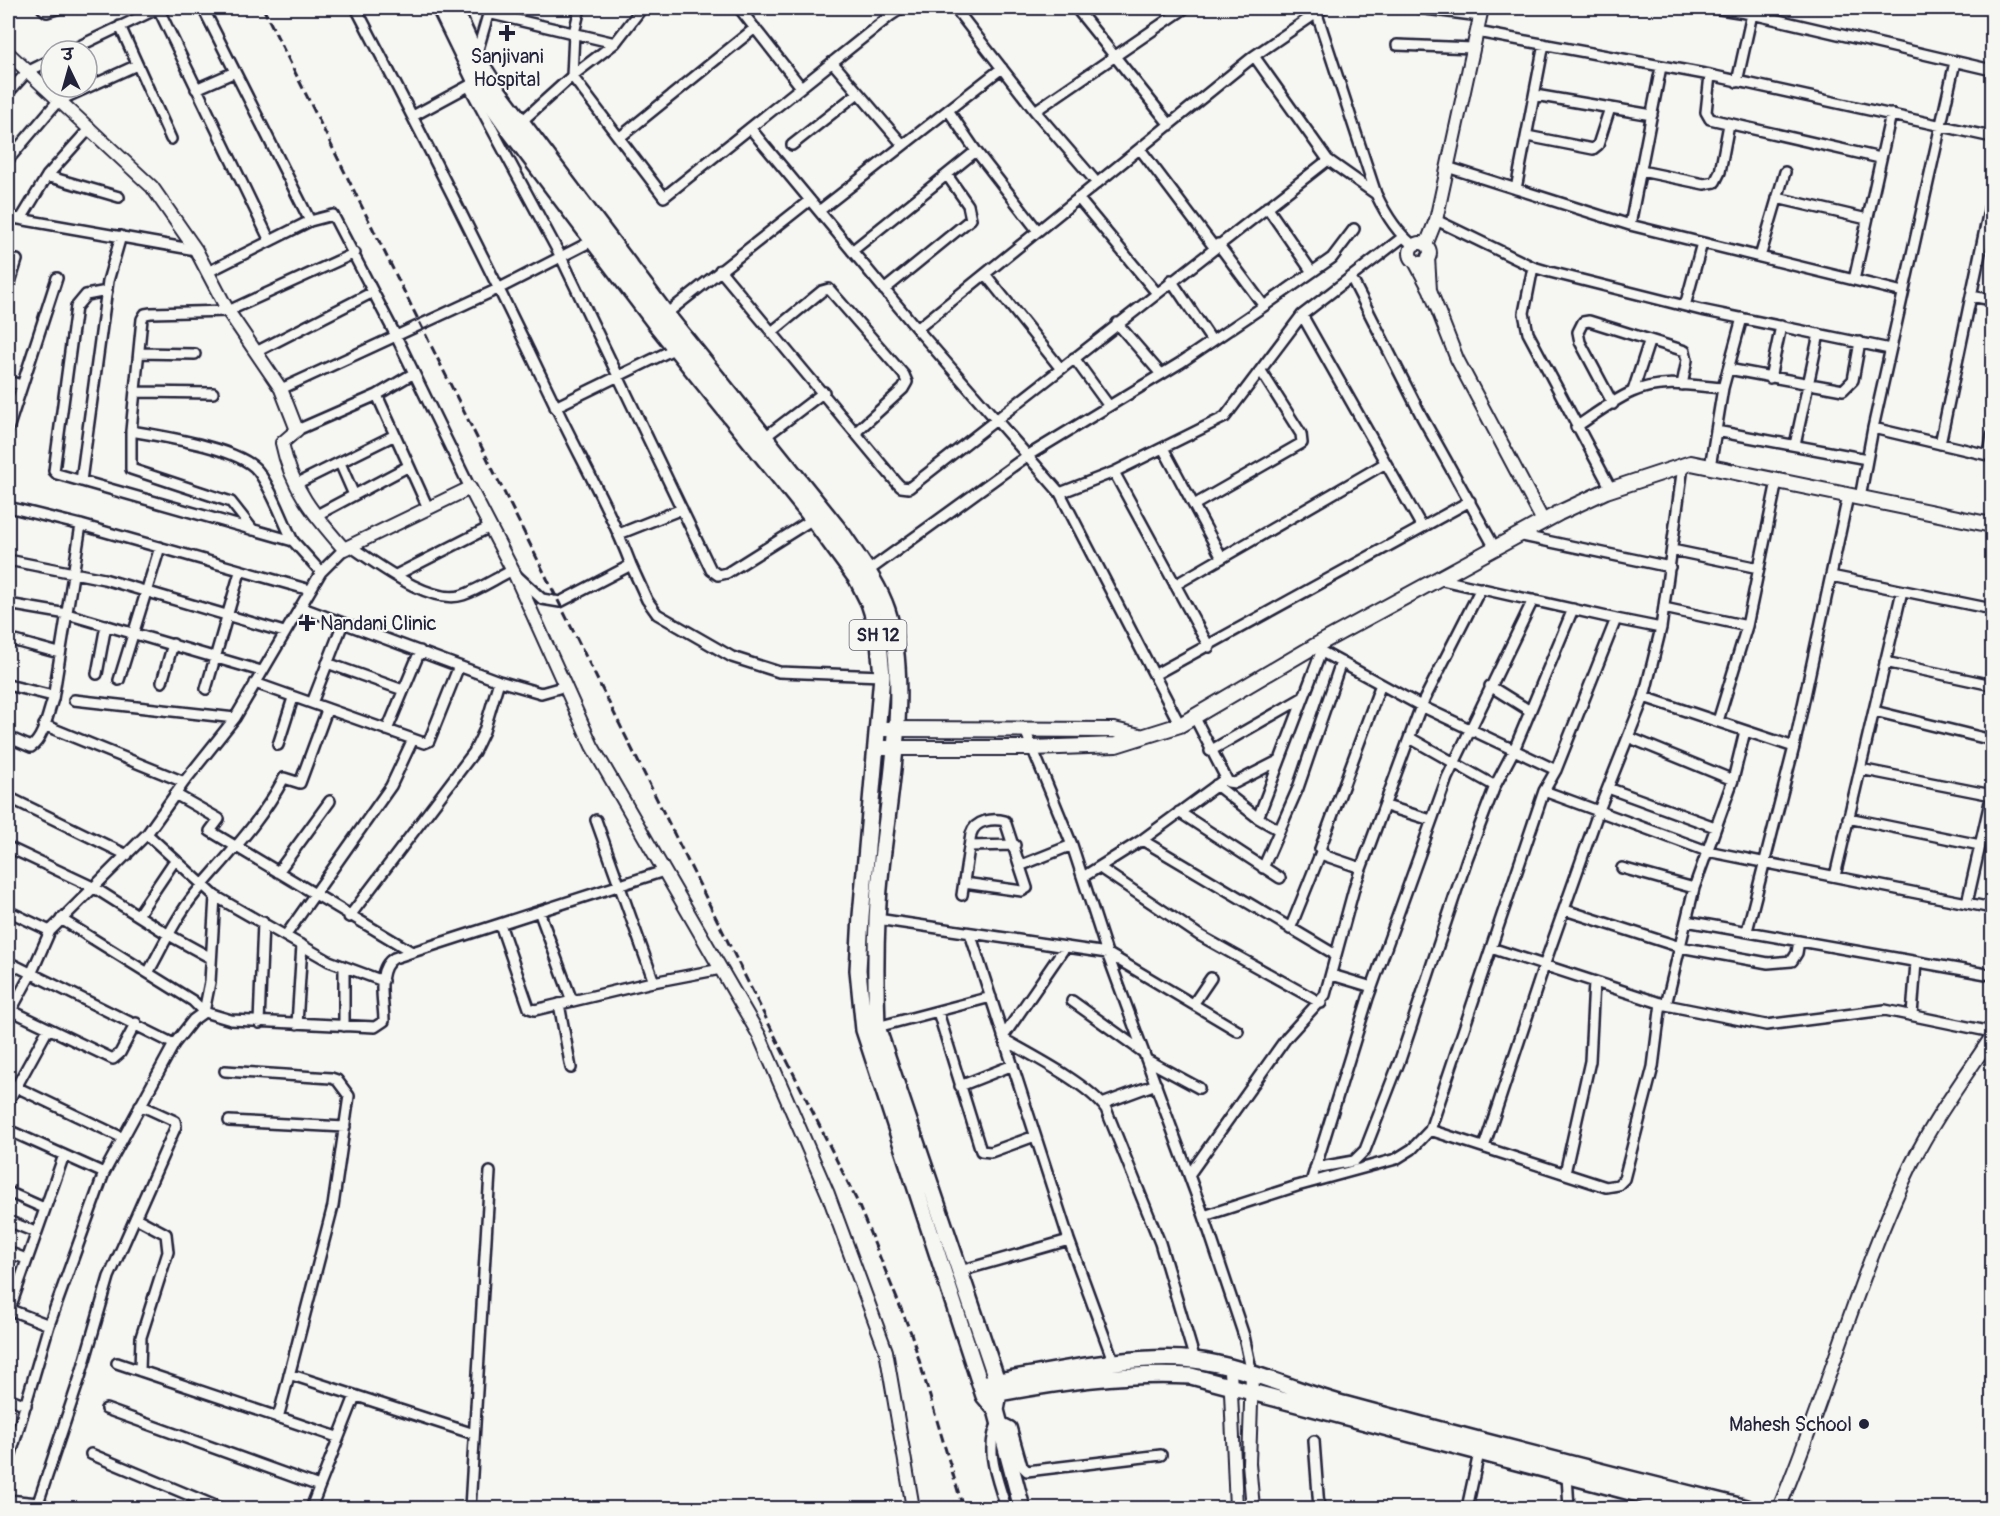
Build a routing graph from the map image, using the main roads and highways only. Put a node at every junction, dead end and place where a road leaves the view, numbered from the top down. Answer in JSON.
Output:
{"nodes":[{"id":1,"x":440,"y":8,"type":"edge"},
{"id":2,"x":454,"y":8,"type":"edge"},
{"id":3,"x":1992,"y":525,"type":"edge"},
{"id":4,"x":862,"y":575,"type":"junction"},
{"id":5,"x":879,"y":729,"type":"junction"},
{"id":6,"x":895,"y":730,"type":"junction"},
{"id":7,"x":1142,"y":737,"type":"junction"},
{"id":8,"x":878,"y":748,"type":"junction"},
{"id":9,"x":894,"y":749,"type":"junction"},
{"id":10,"x":990,"y":1389,"type":"junction"},
{"id":11,"x":1022,"y":1509,"type":"edge"},
{"id":12,"x":1691,"y":1509,"type":"edge"},
{"id":13,"x":1747,"y":1509,"type":"edge"}],
"edges":[{"from":1,"to":4,"type":"main road","number":"SH 12"},
{"from":2,"to":4,"type":"main road","number":"SH 12"},
{"from":3,"to":7,"type":"main road"},
{"from":4,"to":5,"type":"main road","number":"SH 12"},
{"from":4,"to":6,"type":"main road","number":"SH 12"},
{"from":5,"to":6,"type":"main road"},
{"from":5,"to":8,"type":"main road","number":"SH 12"},
{"from":6,"to":7,"type":"main road"},
{"from":6,"to":9,"type":"main road","number":"SH 12"},
{"from":7,"to":9,"type":"main road"},
{"from":8,"to":9,"type":"main road"},
{"from":8,"to":10,"type":"main road","number":"SH 12"},
{"from":9,"to":10,"type":"main road","number":"SH 12"},
{"from":10,"to":11,"type":"main road"},
{"from":10,"to":12,"type":"main road"},
{"from":10,"to":13,"type":"main road"}]}
